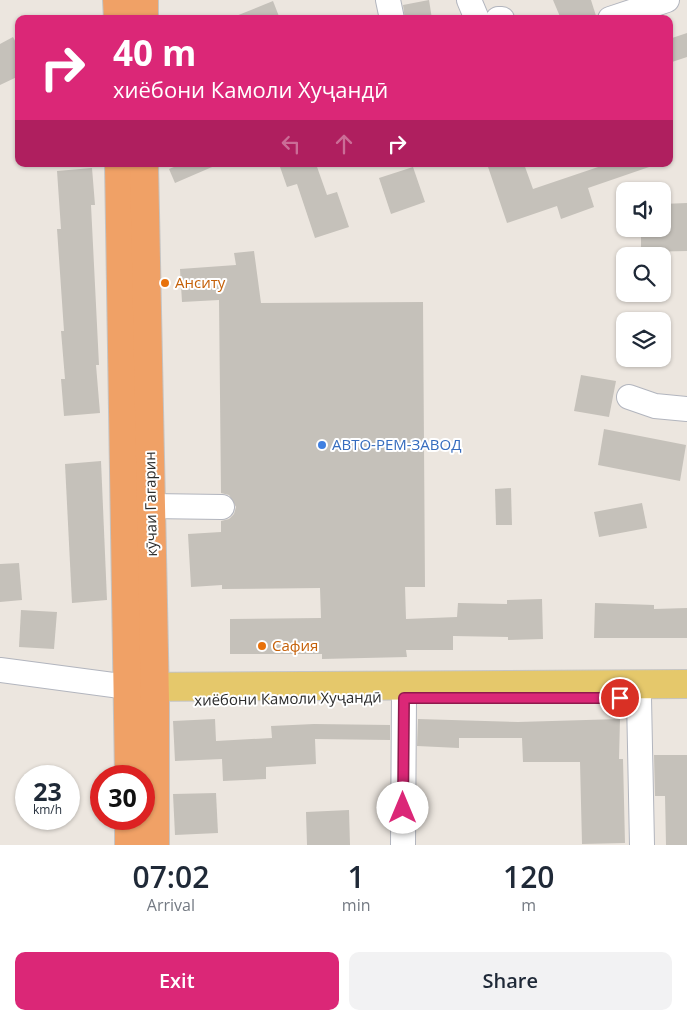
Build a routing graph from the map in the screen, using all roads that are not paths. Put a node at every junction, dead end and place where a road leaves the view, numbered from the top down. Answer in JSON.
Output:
{"nodes":[{"id":1,"x":118,"y":0,"type":"edge"},
{"id":2,"x":144,"y":0,"type":"edge"},
{"id":3,"x":388,"y":0,"type":"edge"},
{"id":4,"x":469,"y":0,"type":"edge"},
{"id":5,"x":667,"y":0,"type":"edge"},
{"id":6,"x":118,"y":15,"type":"edge"},
{"id":7,"x":144,"y":15,"type":"edge"},
{"id":8,"x":391,"y":15,"type":"edge"},
{"id":9,"x":475,"y":15,"type":"edge"},
{"id":10,"x":622,"y":15,"type":"edge"},
{"id":11,"x":119,"y":167,"type":"edge"},
{"id":12,"x":144,"y":167,"type":"edge"},
{"id":13,"x":629,"y":397,"type":"dead end"},
{"id":14,"x":687,"y":409,"type":"edge"},
{"id":15,"x":151,"y":506,"type":"junction"},
{"id":16,"x":222,"y":507,"type":"dead end"},
{"id":17,"x":0,"y":670,"type":"edge"},
{"id":18,"x":687,"y":684,"type":"edge"},
{"id":19,"x":142,"y":694,"type":"junction"},
{"id":20,"x":687,"y":697,"type":"edge"},
{"id":21,"x":404,"y":698,"type":"junction"},
{"id":22,"x":639,"y":698,"type":"junction"},
{"id":23,"x":131,"y":765,"type":"edge"},
{"id":24,"x":129,"y":830,"type":"edge"},
{"id":25,"x":129,"y":845,"type":"edge"},
{"id":26,"x":156,"y":845,"type":"edge"},
{"id":27,"x":403,"y":845,"type":"edge"},
{"id":28,"x":642,"y":845,"type":"edge"}],
"edges":[{"from":1,"to":6,"type":"highway"},
{"from":2,"to":7,"type":"highway"},
{"from":3,"to":8,"type":"street"},
{"from":4,"to":9,"type":"street"},
{"from":5,"to":10,"type":"street"},
{"from":11,"to":19,"type":"highway","name":"кӯчаи Гагарин"},
{"from":12,"to":15,"type":"highway","name":"кӯчаи Гагарин"},
{"from":13,"to":14,"type":"street"},
{"from":15,"to":16,"type":"street"},
{"from":15,"to":19,"type":"highway","name":"кӯчаи Гагарин"},
{"from":17,"to":19,"type":"street"},
{"from":18,"to":19,"type":"main road","name":"хиёбони Камоли Хуҷандӣ"},
{"from":19,"to":21,"type":"main road","name":"хиёбони Камоли Хуҷандӣ"},
{"from":19,"to":23,"type":"highway","name":"кӯчаи Гагарин"},
{"from":19,"to":26,"type":"highway","name":"кӯчаи Гагарин"},
{"from":20,"to":22,"type":"main road","name":"хиёбони Камоли Хуҷандӣ"},
{"from":21,"to":22,"type":"main road","name":"хиёбони Камоли Хуҷандӣ"},
{"from":21,"to":27,"type":"street"},
{"from":22,"to":28,"type":"street"},
{"from":24,"to":25,"type":"highway"}]}
